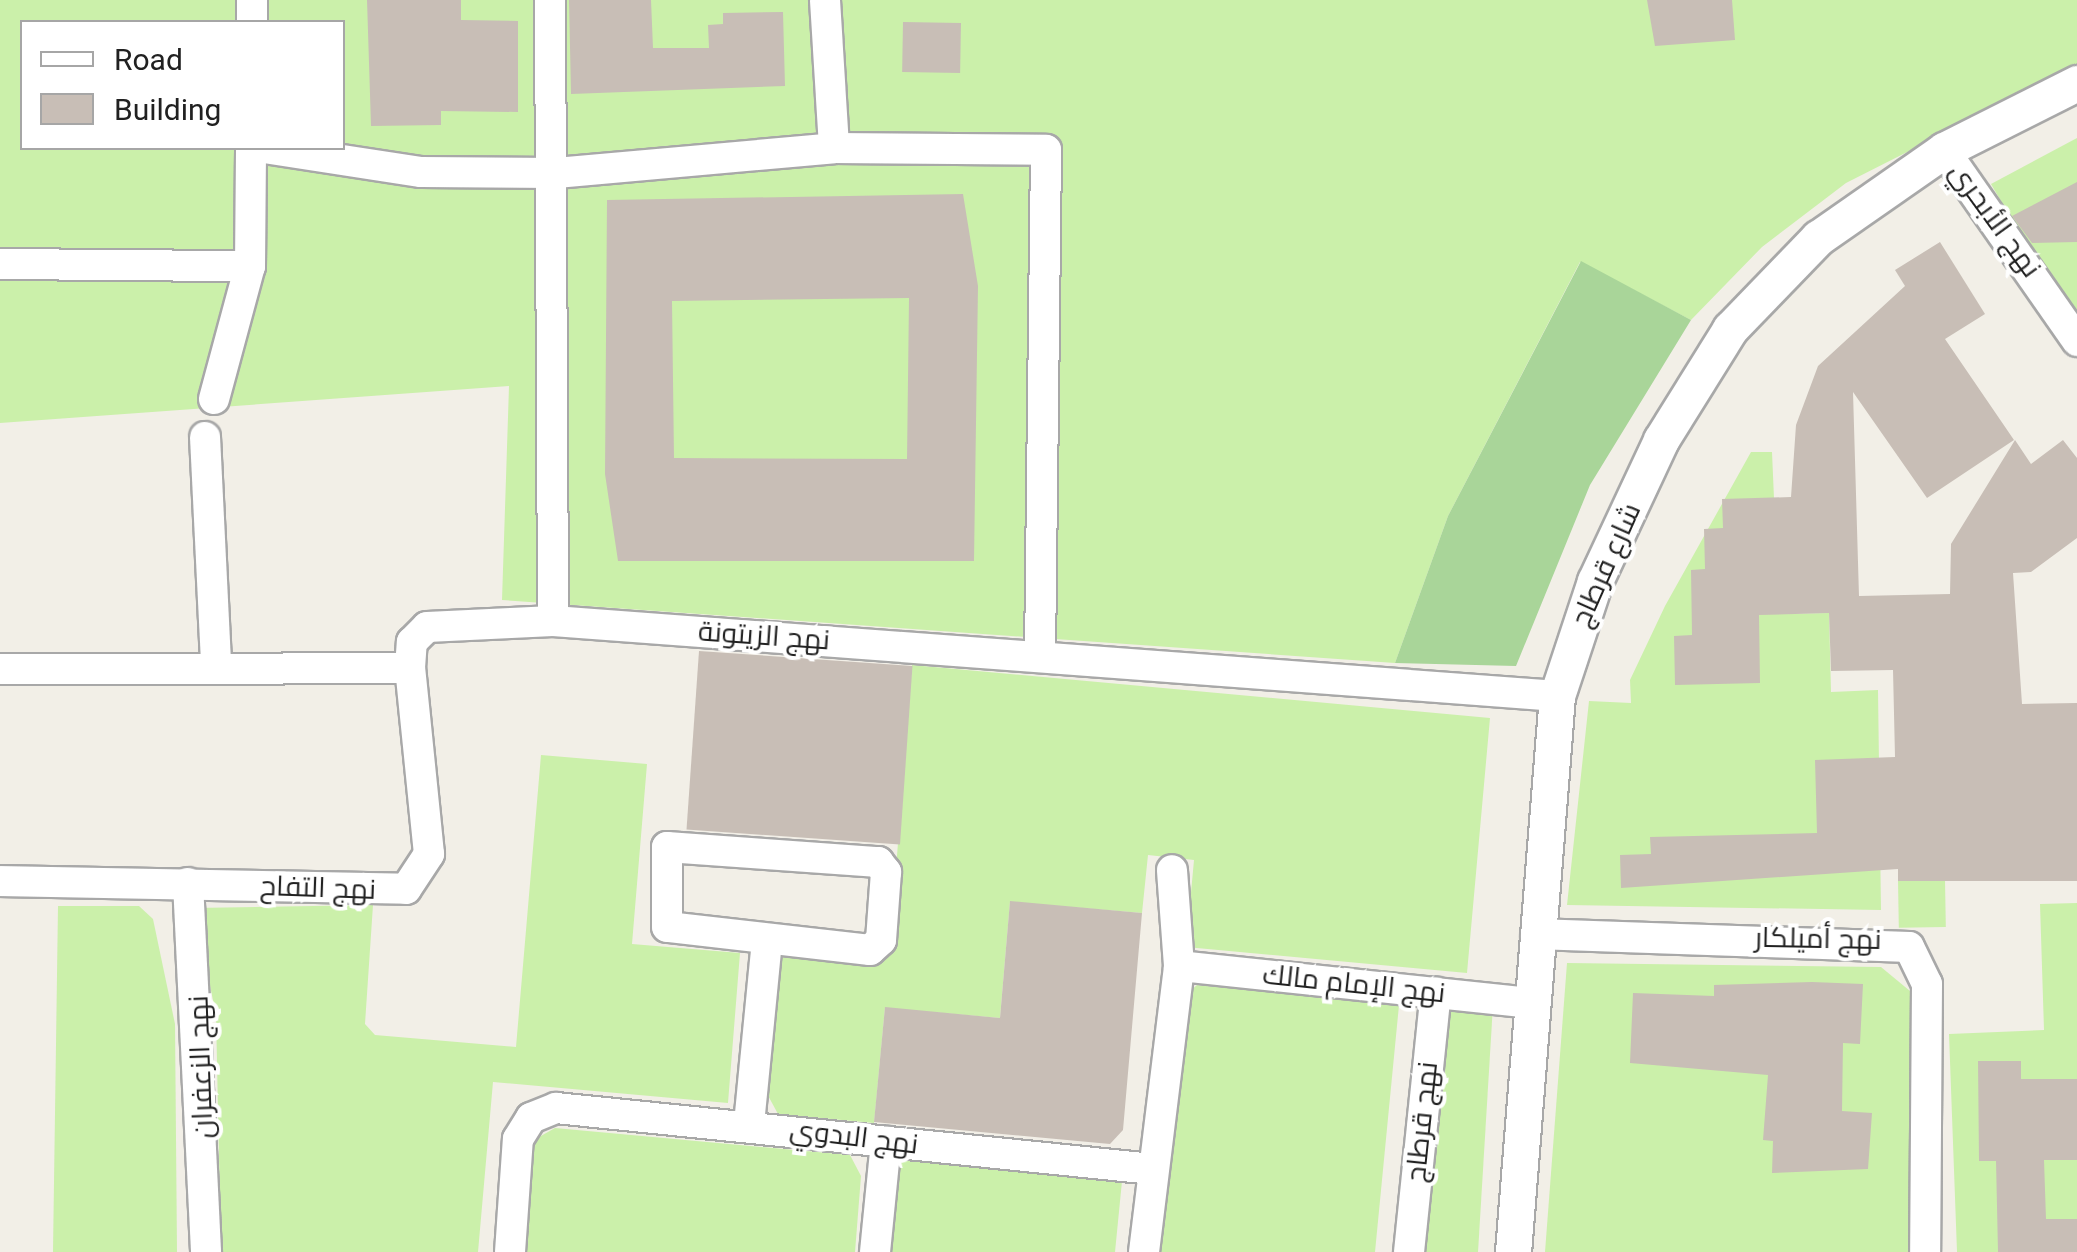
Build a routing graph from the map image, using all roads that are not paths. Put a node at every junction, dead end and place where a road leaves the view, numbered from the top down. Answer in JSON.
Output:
{"nodes":[{"id":1,"x":550,"y":0,"type":"edge"},
{"id":2,"x":825,"y":0,"type":"edge"},
{"id":3,"x":2077,"y":83,"type":"edge"},
{"id":4,"x":834,"y":148,"type":"junction"},
{"id":5,"x":251,"y":150,"type":"edge"},
{"id":6,"x":277,"y":150,"type":"edge"},
{"id":7,"x":1944,"y":150,"type":"junction"},
{"id":8,"x":556,"y":174,"type":"junction"},
{"id":9,"x":0,"y":264,"type":"edge"},
{"id":10,"x":250,"y":266,"type":"junction"},
{"id":11,"x":2077,"y":340,"type":"edge"},
{"id":12,"x":214,"y":398,"type":"dead end"},
{"id":13,"x":204,"y":437,"type":"dead end"},
{"id":14,"x":553,"y":621,"type":"junction"},
{"id":15,"x":1040,"y":656,"type":"junction"},
{"id":16,"x":216,"y":664,"type":"junction"},
{"id":17,"x":410,"y":668,"type":"junction"},
{"id":18,"x":0,"y":669,"type":"edge"},
{"id":19,"x":1557,"y":696,"type":"junction"},
{"id":20,"x":1172,"y":870,"type":"dead end"},
{"id":21,"x":0,"y":881,"type":"edge"},
{"id":22,"x":188,"y":883,"type":"junction"},
{"id":23,"x":1536,"y":934,"type":"junction"},
{"id":24,"x":766,"y":941,"type":"junction"},
{"id":25,"x":1179,"y":966,"type":"junction"},
{"id":26,"x":1436,"y":992,"type":"junction"},
{"id":27,"x":1530,"y":1003,"type":"junction"},
{"id":28,"x":749,"y":1124,"type":"junction"},
{"id":29,"x":886,"y":1142,"type":"junction"},
{"id":30,"x":1152,"y":1169,"type":"junction"},
{"id":31,"x":206,"y":1252,"type":"edge"},
{"id":32,"x":510,"y":1252,"type":"edge"},
{"id":33,"x":875,"y":1252,"type":"edge"},
{"id":34,"x":1144,"y":1252,"type":"edge"},
{"id":35,"x":1409,"y":1252,"type":"edge"},
{"id":36,"x":1513,"y":1252,"type":"edge"},
{"id":37,"x":1925,"y":1252,"type":"edge"}],
"edges":[{"from":1,"to":8,"type":"street"},
{"from":2,"to":4,"type":"street"},
{"from":3,"to":7,"type":"street","name":"شارع قرطاج"},
{"from":4,"to":8,"type":"street"},
{"from":4,"to":15,"type":"street"},
{"from":5,"to":10,"type":"street"},
{"from":6,"to":8,"type":"street"},
{"from":7,"to":11,"type":"street","name":"نهج الأبحري"},
{"from":7,"to":19,"type":"street","name":"شارع قرطاج"},
{"from":8,"to":14,"type":"street"},
{"from":9,"to":10,"type":"street"},
{"from":10,"to":12,"type":"street"},
{"from":13,"to":16,"type":"street"},
{"from":14,"to":15,"type":"street","name":"نهج الزيتونة"},
{"from":14,"to":17,"type":"street","name":"نهج الزيتونة"},
{"from":15,"to":19,"type":"street","name":"نهج الزيتونة"},
{"from":16,"to":17,"type":"street"},
{"from":16,"to":18,"type":"street"},
{"from":17,"to":22,"type":"street","name":"نهج التفاح"},
{"from":19,"to":23,"type":"street","name":"شارع قرطاج"},
{"from":20,"to":25,"type":"street"},
{"from":21,"to":22,"type":"street","name":"نهج التفاح"},
{"from":22,"to":31,"type":"street","name":"نهج الزعفران"},
{"from":23,"to":27,"type":"street","name":"شارع قرطاج"},
{"from":23,"to":37,"type":"street","name":"نهج أميلكار"},
{"from":24,"to":24,"type":"street"},
{"from":24,"to":28,"type":"street"},
{"from":25,"to":26,"type":"street","name":"نهج الإمام مالك"},
{"from":25,"to":30,"type":"street"},
{"from":26,"to":27,"type":"street","name":"نهج الإمام مالك"},
{"from":26,"to":35,"type":"street","name":"نهج قرطاج"},
{"from":27,"to":36,"type":"street","name":"شارع قرطاج"},
{"from":28,"to":29,"type":"street","name":"نهج البدوي"},
{"from":28,"to":32,"type":"street","name":"نهج البدوي"},
{"from":29,"to":30,"type":"street","name":"نهج البدوي"},
{"from":29,"to":33,"type":"street"},
{"from":30,"to":34,"type":"street"}]}
